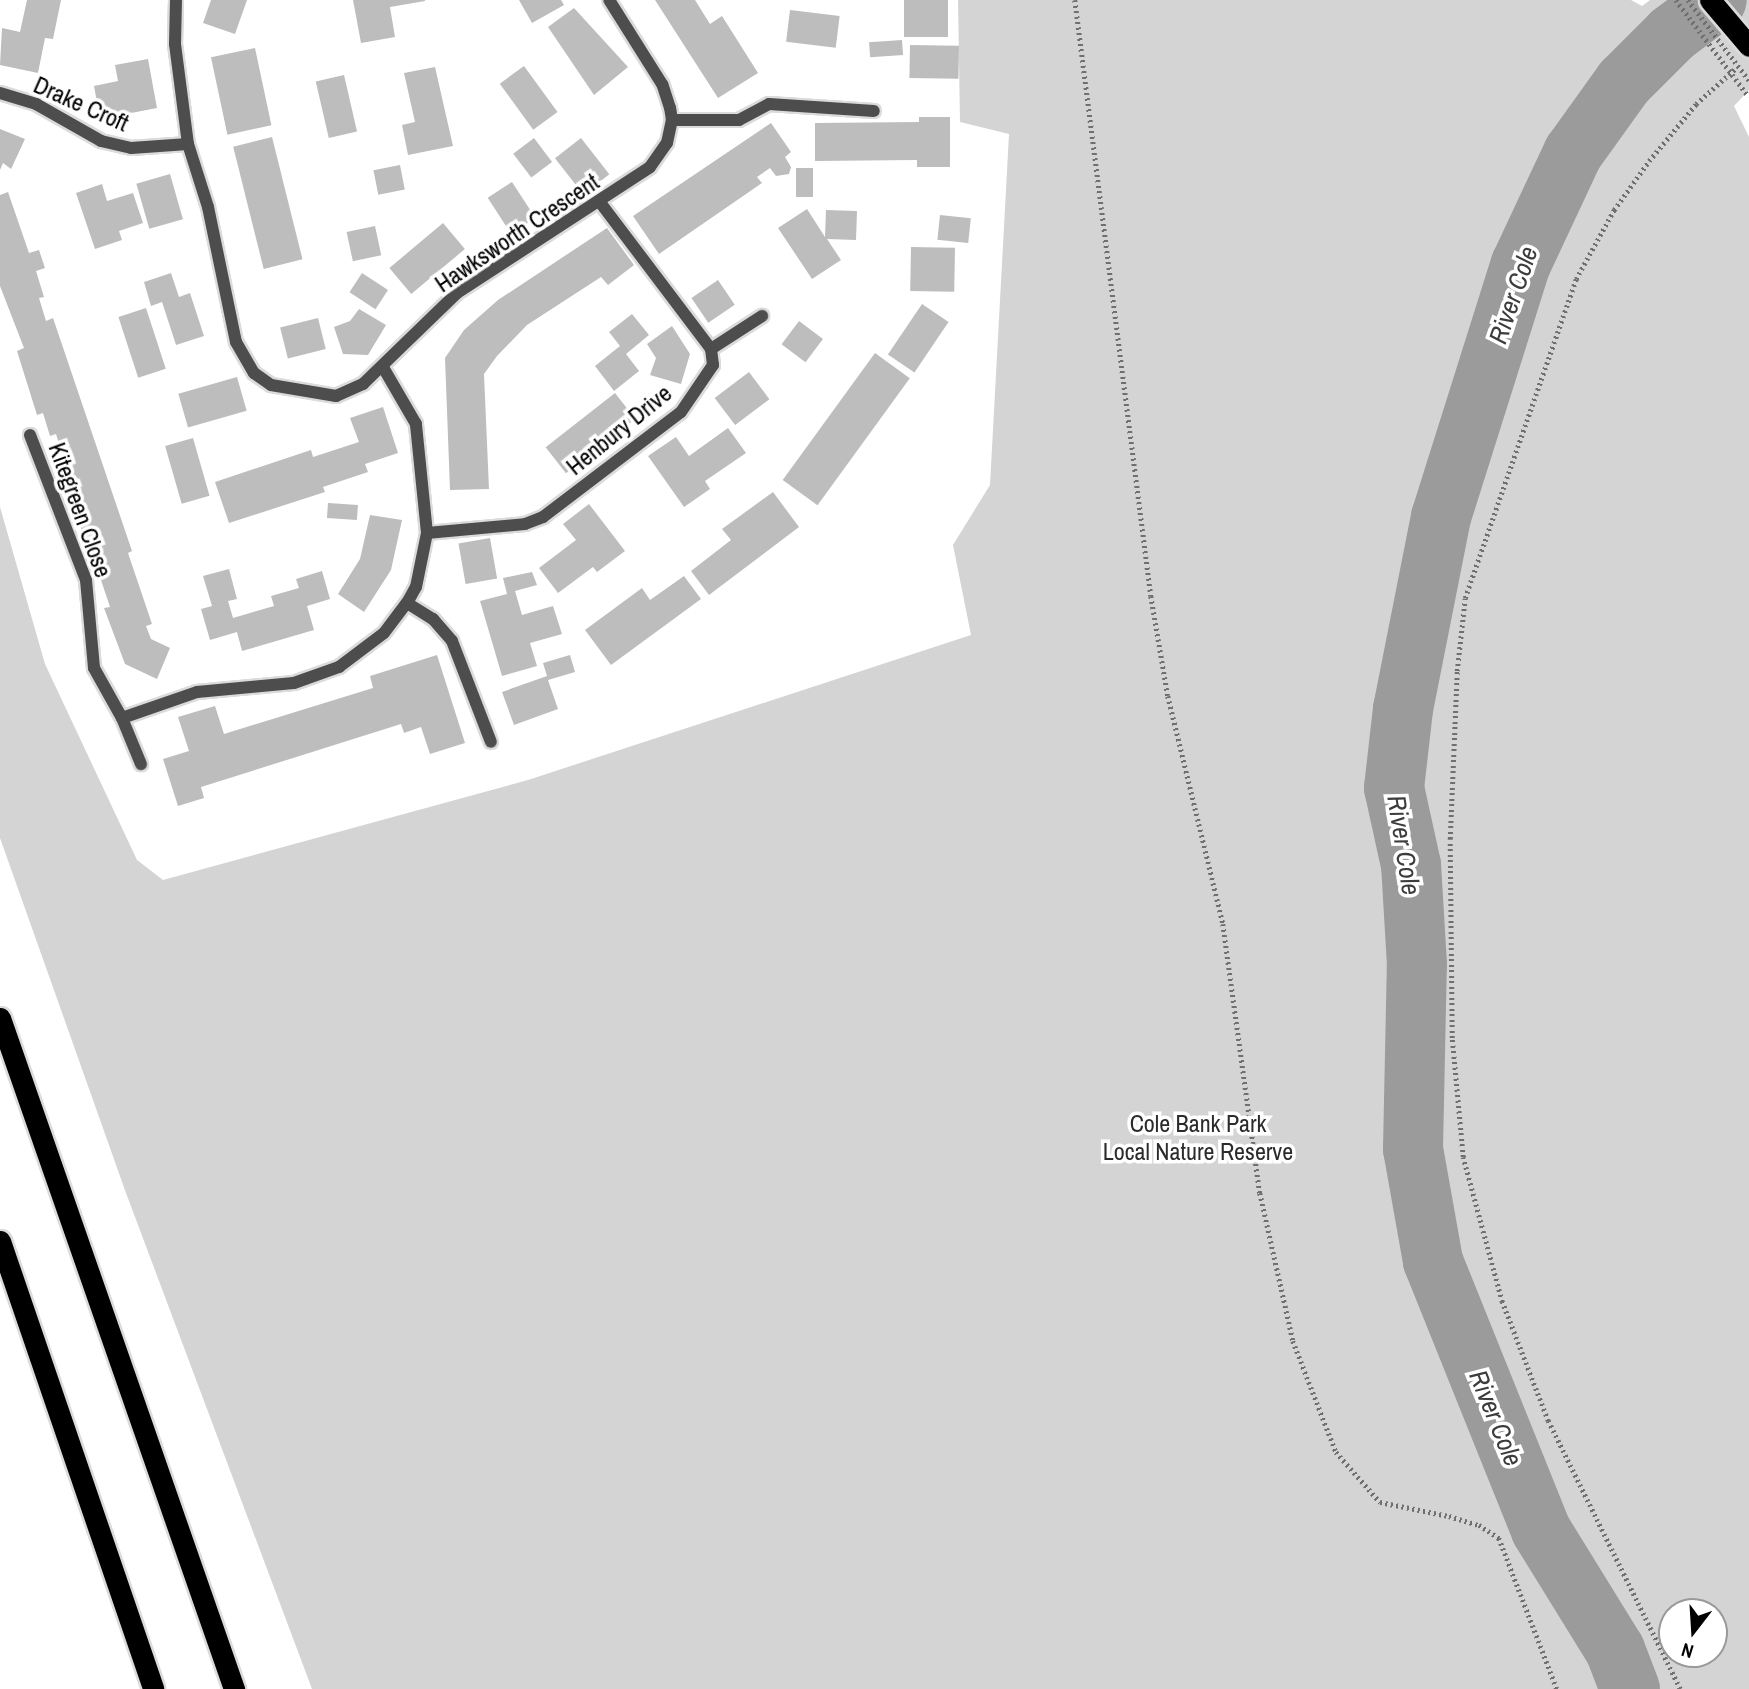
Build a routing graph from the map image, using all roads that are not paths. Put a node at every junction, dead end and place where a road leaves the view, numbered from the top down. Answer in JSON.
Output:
{"nodes":[{"id":1,"x":176,"y":0,"type":"edge"},
{"id":2,"x":609,"y":0,"type":"edge"},
{"id":3,"x":1710,"y":0,"type":"edge"},
{"id":4,"x":1749,"y":46,"type":"edge"},
{"id":5,"x":0,"y":93,"type":"edge"},
{"id":6,"x":874,"y":111,"type":"dead end"},
{"id":7,"x":672,"y":120,"type":"junction"},
{"id":8,"x":188,"y":144,"type":"junction"},
{"id":9,"x":600,"y":202,"type":"junction"},
{"id":10,"x":762,"y":316,"type":"dead end"},
{"id":11,"x":711,"y":349,"type":"junction"},
{"id":12,"x":383,"y":367,"type":"junction"},
{"id":13,"x":30,"y":435,"type":"dead end"},
{"id":14,"x":427,"y":533,"type":"junction"},
{"id":15,"x":407,"y":603,"type":"junction"},
{"id":16,"x":121,"y":718,"type":"junction"},
{"id":17,"x":491,"y":742,"type":"dead end"},
{"id":18,"x":141,"y":764,"type":"dead end"},
{"id":19,"x":0,"y":1018,"type":"edge"},
{"id":20,"x":0,"y":1241,"type":"edge"},
{"id":21,"x":153,"y":1689,"type":"edge"},
{"id":22,"x":234,"y":1689,"type":"edge"}],
"edges":[{"from":1,"to":8,"type":"street","name":"Hawksworth Crescent"},
{"from":2,"to":7,"type":"street"},
{"from":3,"to":4,"type":"highway"},
{"from":5,"to":8,"type":"street","name":"Drake Croft"},
{"from":6,"to":7,"type":"street"},
{"from":7,"to":9,"type":"street","name":"Hawksworth Crescent"},
{"from":8,"to":12,"type":"street","name":"Hawksworth Crescent"},
{"from":9,"to":11,"type":"street"},
{"from":9,"to":12,"type":"street","name":"Hawksworth Crescent"},
{"from":10,"to":11,"type":"street"},
{"from":11,"to":14,"type":"street","name":"Henbury Drive"},
{"from":12,"to":14,"type":"street"},
{"from":13,"to":16,"type":"street","name":"Kitegreen Close"},
{"from":14,"to":15,"type":"street"},
{"from":15,"to":16,"type":"street"},
{"from":15,"to":17,"type":"street"},
{"from":16,"to":18,"type":"street","name":"Kitegreen Close"},
{"from":19,"to":22,"type":"highway"},
{"from":20,"to":21,"type":"highway"}]}
